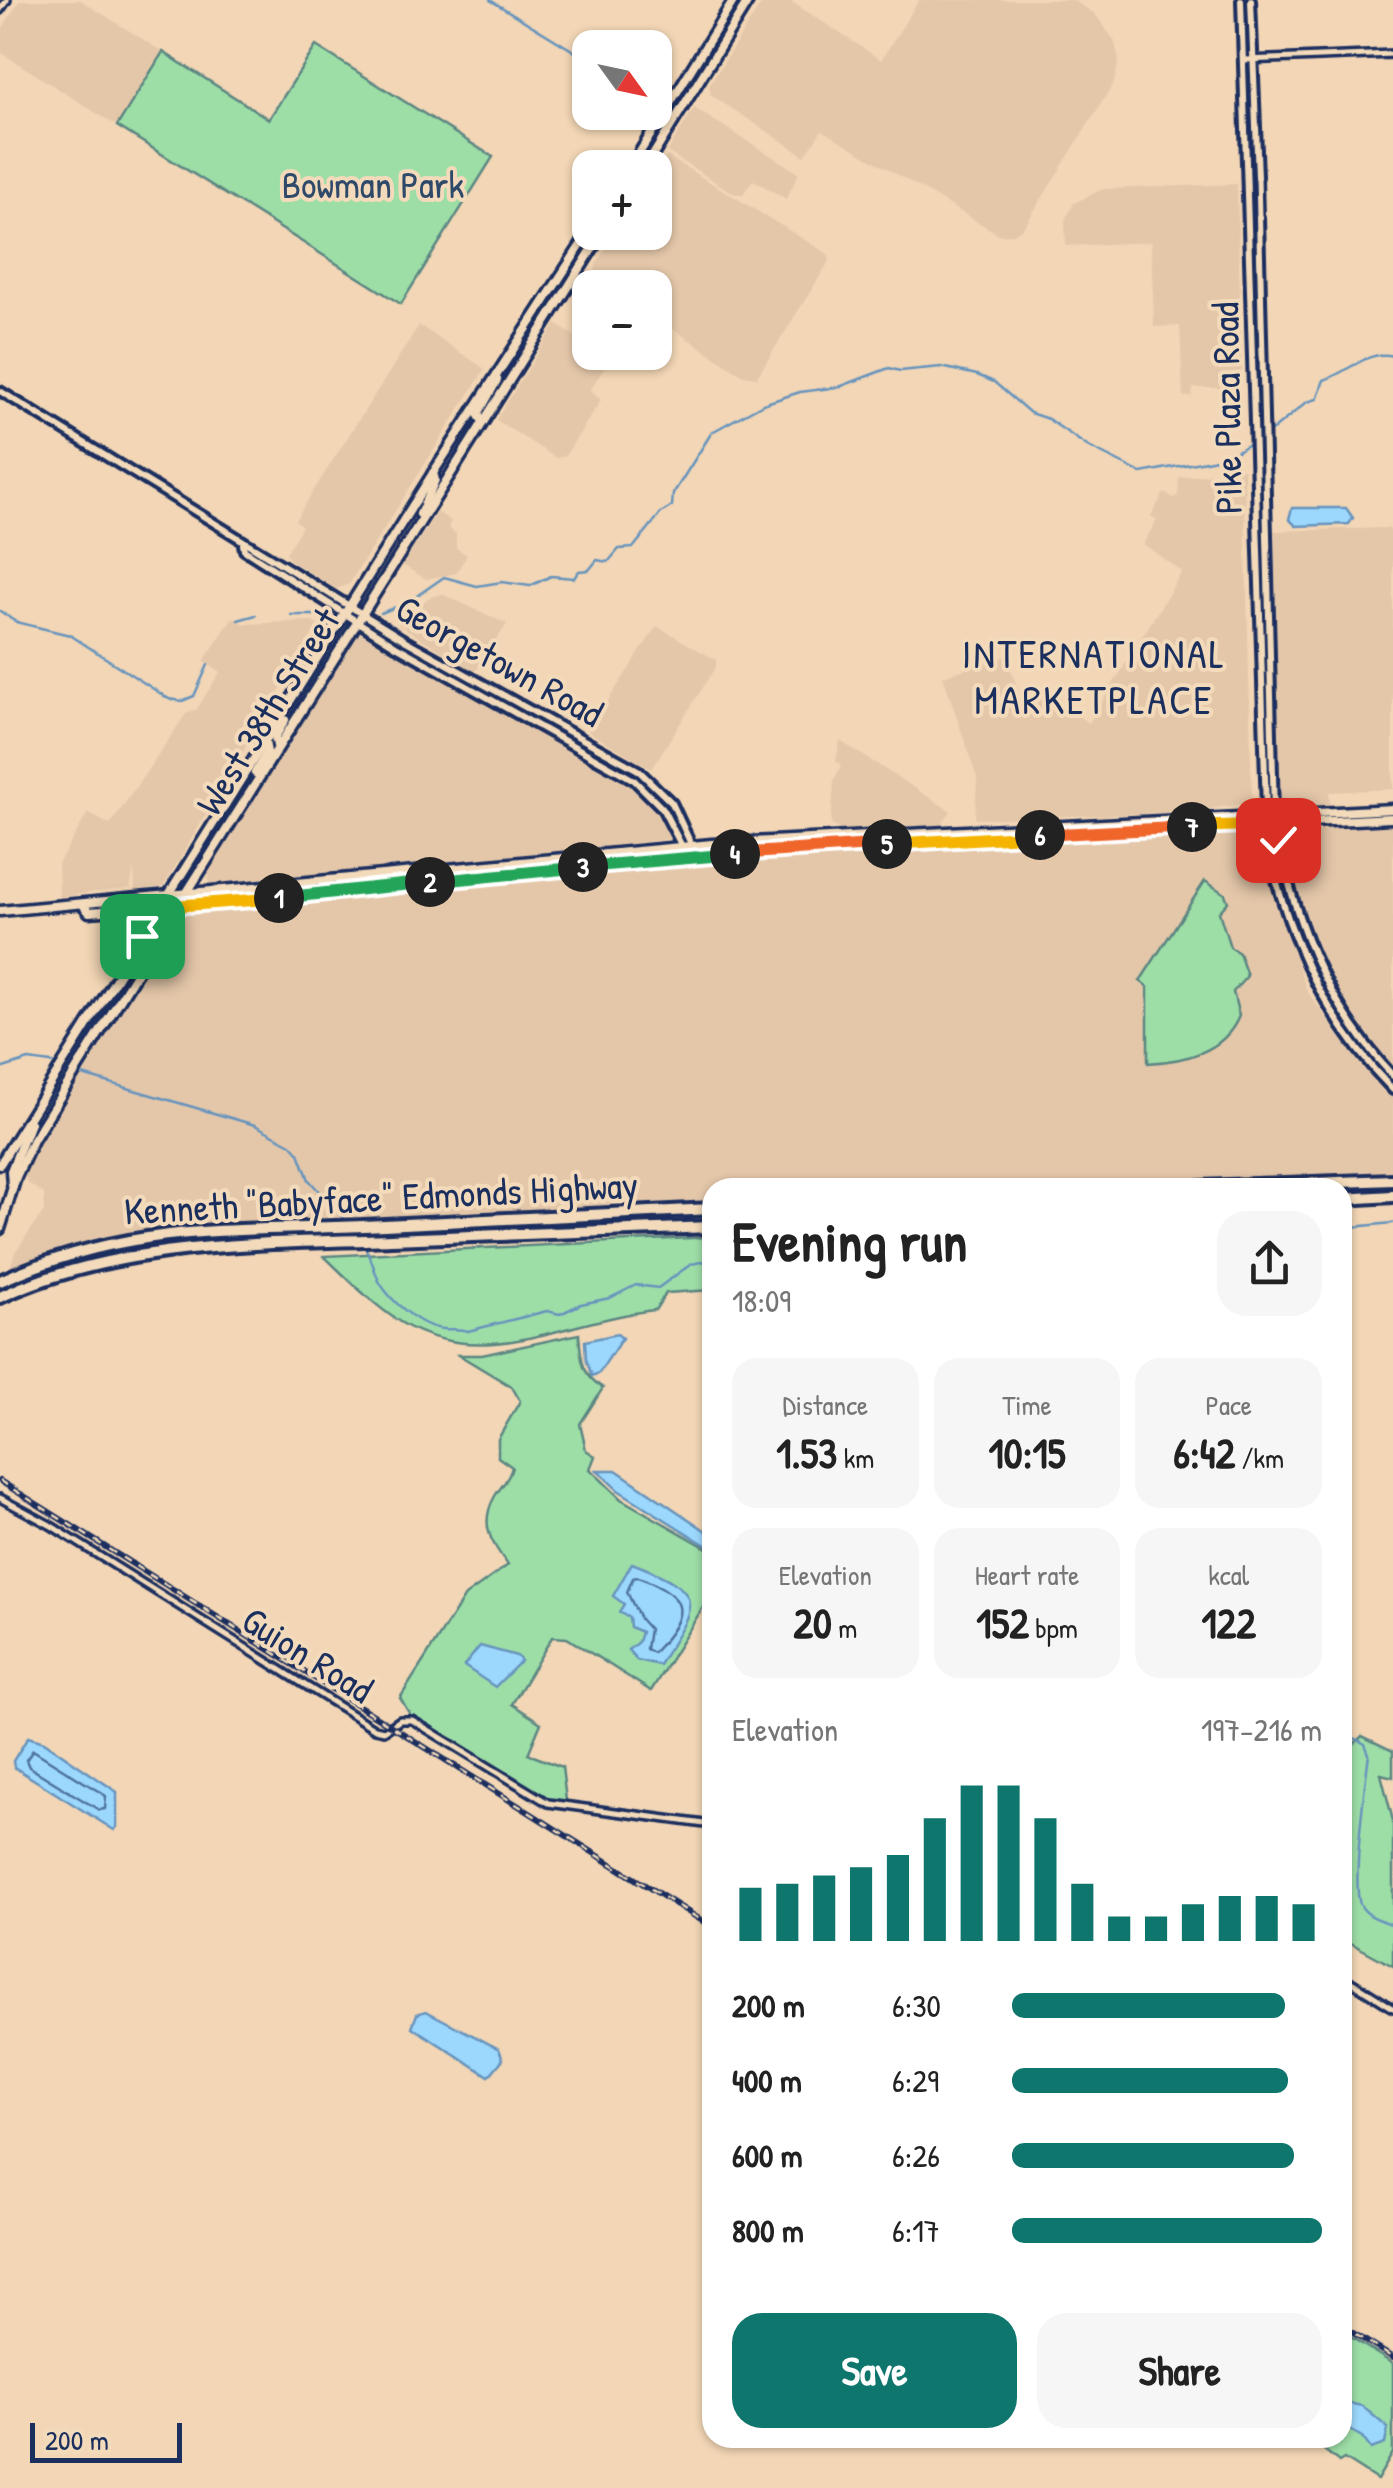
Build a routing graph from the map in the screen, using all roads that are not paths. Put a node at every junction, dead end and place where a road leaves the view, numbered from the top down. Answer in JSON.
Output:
{"nodes":[{"id":1,"x":6,"y":0,"type":"edge"},
{"id":2,"x":734,"y":0,"type":"edge"},
{"id":3,"x":749,"y":0,"type":"edge"},
{"id":4,"x":1241,"y":0,"type":"edge"},
{"id":5,"x":1250,"y":0,"type":"edge"},
{"id":6,"x":0,"y":10,"type":"edge"},
{"id":7,"x":1393,"y":54,"type":"edge"},
{"id":8,"x":1255,"y":59,"type":"junction"},
{"id":9,"x":1245,"y":60,"type":"junction"},
{"id":10,"x":641,"y":150,"type":"edge"},
{"id":11,"x":655,"y":150,"type":"edge"},
{"id":12,"x":1258,"y":177,"type":"joint"},
{"id":13,"x":1259,"y":217,"type":"joint"},
{"id":14,"x":578,"y":250,"type":"edge"},
{"id":15,"x":591,"y":250,"type":"edge"},
{"id":16,"x":504,"y":362,"type":"junction"},
{"id":17,"x":0,"y":390,"type":"edge"},
{"id":18,"x":482,"y":420,"type":"junction"},
{"id":19,"x":433,"y":473,"type":"junction"},
{"id":20,"x":420,"y":519,"type":"junction"},
{"id":21,"x":348,"y":610,"type":"junction"},
{"id":22,"x":358,"y":616,"type":"junction"},
{"id":23,"x":1264,"y":649,"type":"junction"},
{"id":24,"x":288,"y":706,"type":"junction"},
{"id":25,"x":265,"y":742,"type":"junction"},
{"id":26,"x":277,"y":746,"type":"junction"},
{"id":27,"x":247,"y":795,"type":"junction"},
{"id":28,"x":1393,"y":809,"type":"edge"},
{"id":29,"x":1393,"y":818,"type":"edge"},
{"id":30,"x":1270,"y":819,"type":"junction"},
{"id":31,"x":694,"y":846,"type":"junction"},
{"id":32,"x":683,"y":847,"type":"junction"},
{"id":33,"x":693,"y":858,"type":"junction"},
{"id":34,"x":201,"y":870,"type":"junction"},
{"id":35,"x":215,"y":892,"type":"junction"},
{"id":36,"x":186,"y":894,"type":"junction"},
{"id":37,"x":168,"y":895,"type":"junction"},
{"id":38,"x":84,"y":906,"type":"junction"},
{"id":39,"x":178,"y":906,"type":"junction"},
{"id":40,"x":160,"y":907,"type":"junction"},
{"id":41,"x":126,"y":909,"type":"junction"},
{"id":42,"x":0,"y":910,"type":"edge"},
{"id":43,"x":142,"y":936,"type":"junction"},
{"id":44,"x":1393,"y":1076,"type":"edge"},
{"id":45,"x":1393,"y":1090,"type":"edge"},
{"id":46,"x":31,"y":1119,"type":"junction"},
{"id":47,"x":0,"y":1164,"type":"edge"},
{"id":48,"x":1393,"y":1180,"type":"edge"},
{"id":49,"x":1352,"y":1181,"type":"edge"},
{"id":50,"x":12,"y":1185,"type":"junction"},
{"id":51,"x":1393,"y":1196,"type":"edge"},
{"id":52,"x":1352,"y":1198,"type":"edge"},
{"id":53,"x":702,"y":1209,"type":"edge"},
{"id":54,"x":702,"y":1227,"type":"edge"},
{"id":55,"x":0,"y":1229,"type":"edge"},
{"id":56,"x":0,"y":1281,"type":"edge"},
{"id":57,"x":0,"y":1297,"type":"edge"},
{"id":58,"x":0,"y":1498,"type":"edge"},
{"id":59,"x":702,"y":1825,"type":"edge"},
{"id":60,"x":1352,"y":1982,"type":"edge"},
{"id":61,"x":1393,"y":2008,"type":"edge"}],
"edges":[{"from":1,"to":6,"type":"street"},
{"from":2,"to":10,"type":"main road"},
{"from":3,"to":11,"type":"main road"},
{"from":4,"to":9,"type":"main road","name":"Pike Plaza Road"},
{"from":5,"to":8,"type":"main road","name":"Pike Plaza Road"},
{"from":7,"to":8,"type":"street"},
{"from":8,"to":9,"type":"street"},
{"from":8,"to":12,"type":"main road","name":"Pike Plaza Road"},
{"from":9,"to":23,"type":"main road","name":"Pike Plaza Road"},
{"from":12,"to":13,"type":"street","name":"Pike Plaza Road"},
{"from":13,"to":23,"type":"main road","name":"Pike Plaza Road"},
{"from":14,"to":16,"type":"main road","name":"West 38th Street"},
{"from":15,"to":18,"type":"main road","name":"West 38th Street"},
{"from":16,"to":18,"type":"main road"},
{"from":16,"to":19,"type":"main road","name":"West 38th Street"},
{"from":17,"to":21,"type":"main road","name":"Georgetown Road"},
{"from":18,"to":20,"type":"main road","name":"West 38th Street"},
{"from":19,"to":20,"type":"main road"},
{"from":19,"to":21,"type":"main road","name":"West 38th Street"},
{"from":20,"to":22,"type":"main road","name":"West 38th Street"},
{"from":21,"to":22,"type":"main road","name":"Georgetown Road"},
{"from":21,"to":24,"type":"main road","name":"West 38th Street"},
{"from":22,"to":26,"type":"main road","name":"West 38th Street"},
{"from":22,"to":31,"type":"main road","name":"Georgetown Road"},
{"from":22,"to":32,"type":"main road","name":"Georgetown Road"},
{"from":23,"to":30,"type":"main road","name":"Pike Plaza Road"},
{"from":24,"to":25,"type":"main road","name":"West 38th Street"},
{"from":24,"to":26,"type":"main road"},
{"from":25,"to":27,"type":"main road"},
{"from":25,"to":37,"type":"main road","name":"West 38th Street"},
{"from":26,"to":27,"type":"main road","name":"West 38th Street"},
{"from":27,"to":34,"type":"main road","name":"West 38th Street"},
{"from":28,"to":30,"type":"main road"},
{"from":29,"to":30,"type":"main road"},
{"from":30,"to":31,"type":"main road"},
{"from":30,"to":33,"type":"main road"},
{"from":30,"to":44,"type":"main road"},
{"from":30,"to":45,"type":"main road"},
{"from":31,"to":32,"type":"main road"},
{"from":31,"to":33,"type":"main road","name":"Georgetown Road"},
{"from":32,"to":33,"type":"main road","name":"Georgetown Road"},
{"from":32,"to":35,"type":"main road"},
{"from":33,"to":39,"type":"main road"},
{"from":34,"to":35,"type":"main road"},
{"from":34,"to":36,"type":"main road","name":"West 38th Street"},
{"from":35,"to":36,"type":"main road"},
{"from":36,"to":37,"type":"main road"},
{"from":36,"to":39,"type":"main road","name":"West 38th Street"},
{"from":37,"to":38,"type":"main road"},
{"from":37,"to":40,"type":"main road","name":"West 38th Street"},
{"from":38,"to":41,"type":"main road"},
{"from":38,"to":42,"type":"main road"},
{"from":39,"to":40,"type":"main road"},
{"from":39,"to":50,"type":"main road","name":"West 38th Street"},
{"from":40,"to":41,"type":"main road"},
{"from":40,"to":43,"type":"main road","name":"West 38th Street"},
{"from":41,"to":43,"type":"main road"},
{"from":43,"to":46,"type":"main road","name":"West 38th Street"},
{"from":46,"to":47,"type":"main road","name":"West 38th Street"},
{"from":46,"to":50,"type":"main road"},
{"from":48,"to":49,"type":"highway"},
{"from":50,"to":55,"type":"main road","name":"West 38th Street"},
{"from":51,"to":52,"type":"highway"},
{"from":53,"to":56,"type":"highway","name":"Kenneth \"Babyface\" Edmonds Highway"},
{"from":54,"to":57,"type":"highway","name":"Kenneth \"Babyface\" Edmonds Highway"},
{"from":58,"to":59,"type":"street","name":"Guion Road"},
{"from":60,"to":61,"type":"street"}]}
